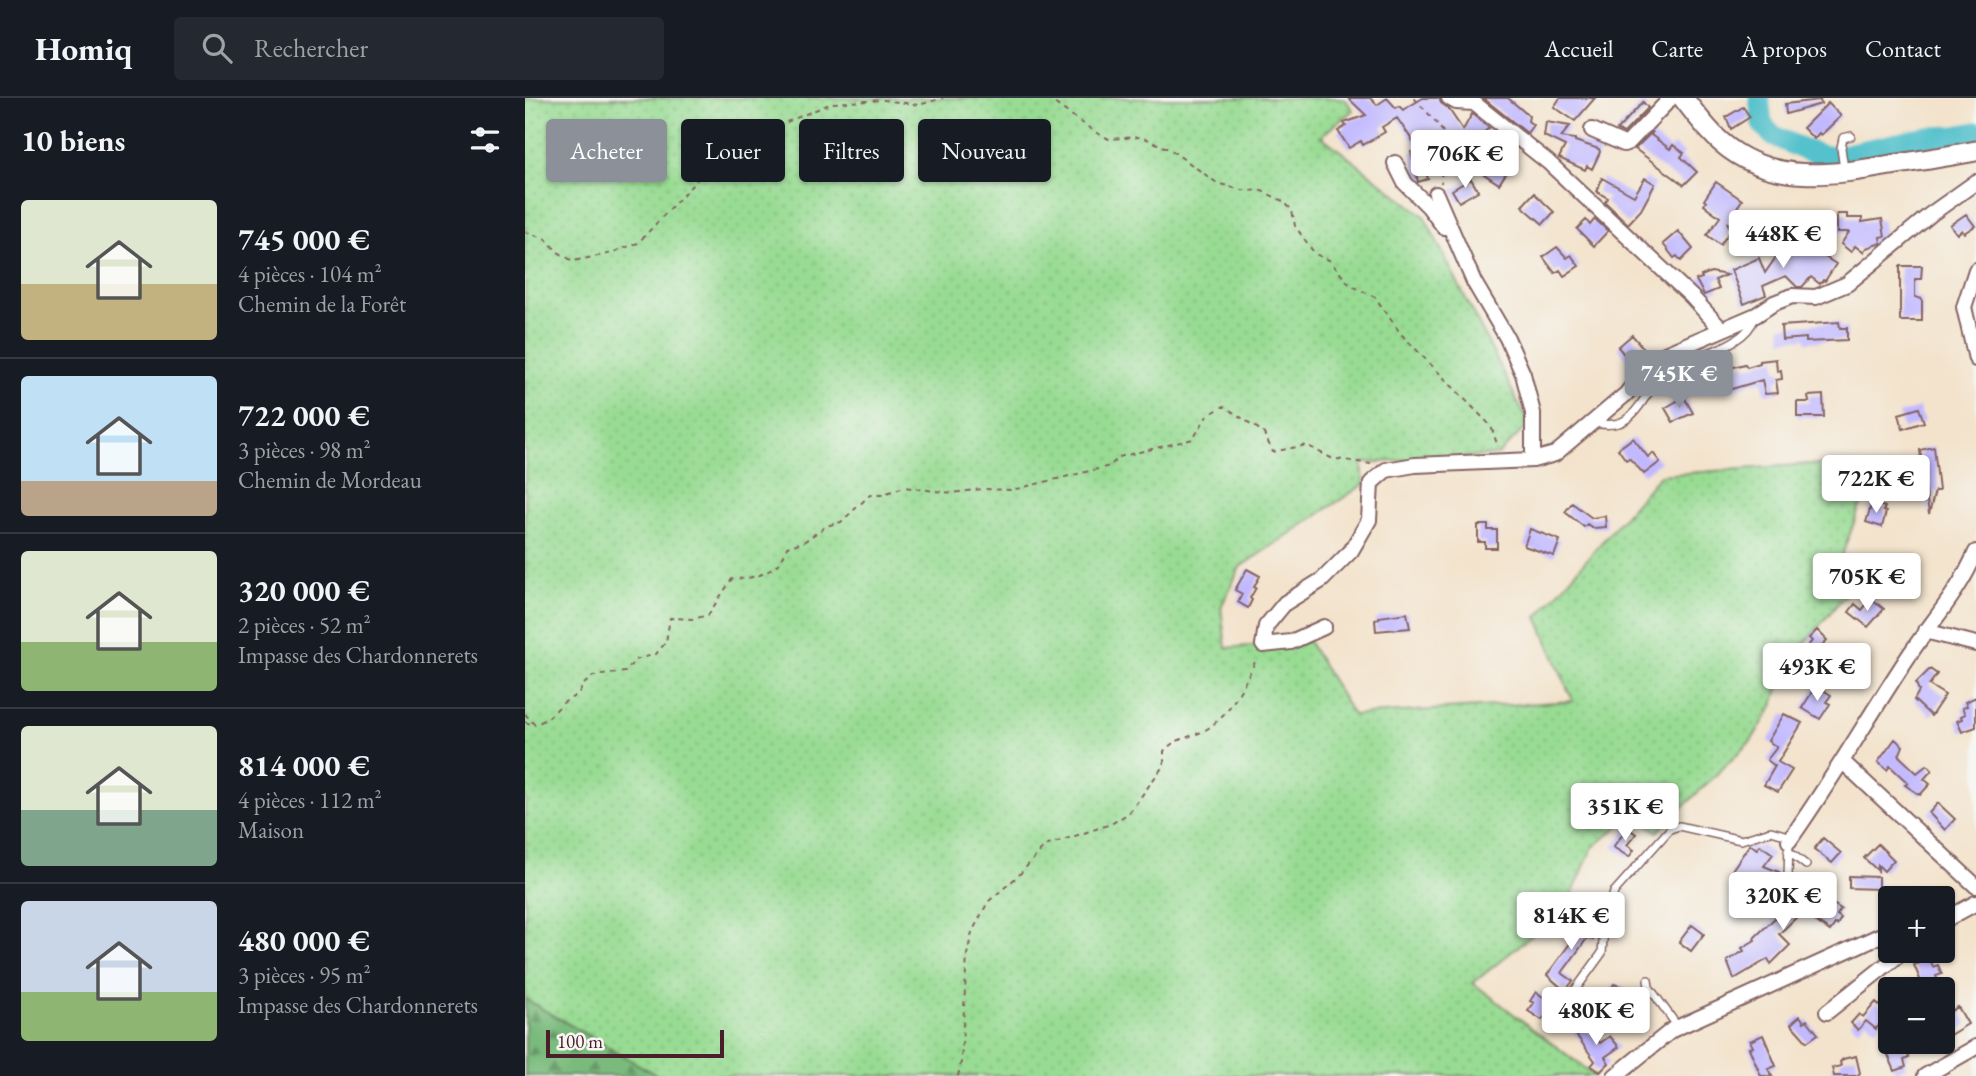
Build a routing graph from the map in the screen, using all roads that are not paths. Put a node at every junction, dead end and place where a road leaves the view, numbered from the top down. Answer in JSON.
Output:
{"nodes":[{"id":1,"x":1449,"y":98,"type":"edge"},
{"id":2,"x":1671,"y":98,"type":"edge"},
{"id":3,"x":1683,"y":98,"type":"edge"},
{"id":4,"x":1592,"y":130,"type":"dead end"},
{"id":5,"x":1851,"y":136,"type":"dead end"},
{"id":6,"x":1976,"y":152,"type":"edge"},
{"id":7,"x":1395,"y":163,"type":"dead end"},
{"id":8,"x":1844,"y":167,"type":"junction"},
{"id":9,"x":1976,"y":182,"type":"edge"},
{"id":10,"x":1436,"y":194,"type":"dead end"},
{"id":11,"x":1457,"y":245,"type":"junction"},
{"id":12,"x":1976,"y":270,"type":"edge"},
{"id":13,"x":1756,"y":315,"type":"junction"},
{"id":14,"x":1721,"y":329,"type":"junction"},
{"id":15,"x":1976,"y":359,"type":"edge"},
{"id":16,"x":1592,"y":422,"type":"junction"},
{"id":17,"x":1533,"y":460,"type":"junction"},
{"id":18,"x":1976,"y":552,"type":"edge"},
{"id":19,"x":1324,"y":626,"type":"dead end"},
{"id":20,"x":1925,"y":631,"type":"junction"},
{"id":21,"x":1976,"y":644,"type":"edge"},
{"id":22,"x":1843,"y":762,"type":"junction"},
{"id":23,"x":1790,"y":843,"type":"junction"},
{"id":24,"x":1806,"y":865,"type":"dead end"},
{"id":25,"x":1788,"y":877,"type":"dead end"},
{"id":26,"x":1976,"y":886,"type":"edge"},
{"id":27,"x":1976,"y":902,"type":"edge"},
{"id":28,"x":1955,"y":913,"type":"edge"},
{"id":29,"x":1878,"y":936,"type":"edge"},
{"id":30,"x":1889,"y":963,"type":"edge"},
{"id":31,"x":1648,"y":980,"type":"dead end"},
{"id":32,"x":1562,"y":1008,"type":"dead end"},
{"id":33,"x":1827,"y":1012,"type":"dead end"},
{"id":34,"x":1678,"y":1027,"type":"junction"},
{"id":35,"x":1976,"y":1046,"type":"edge"},
{"id":36,"x":1615,"y":1076,"type":"edge"},
{"id":37,"x":1925,"y":1076,"type":"edge"}],
"edges":[{"from":1,"to":14,"type":"street"},
{"from":2,"to":4,"type":"street"},
{"from":3,"to":8,"type":"main road"},
{"from":5,"to":8,"type":"lane"},
{"from":6,"to":8,"type":"main road"},
{"from":7,"to":11,"type":"street"},
{"from":9,"to":13,"type":"street"},
{"from":10,"to":11,"type":"street"},
{"from":11,"to":17,"type":"street"},
{"from":12,"to":15,"type":"street"},
{"from":13,"to":14,"type":"street"},
{"from":13,"to":16,"type":"lane"},
{"from":14,"to":16,"type":"street"},
{"from":16,"to":17,"type":"street"},
{"from":17,"to":19,"type":"street"},
{"from":18,"to":20,"type":"street"},
{"from":20,"to":21,"type":"street"},
{"from":20,"to":22,"type":"street"},
{"from":22,"to":23,"type":"street"},
{"from":22,"to":26,"type":"street"},
{"from":23,"to":24,"type":"lane"},
{"from":23,"to":25,"type":"lane"},
{"from":23,"to":32,"type":"lane"},
{"from":27,"to":28,"type":"street"},
{"from":29,"to":34,"type":"street"},
{"from":30,"to":33,"type":"street"},
{"from":31,"to":34,"type":"lane"},
{"from":34,"to":36,"type":"street"},
{"from":35,"to":37,"type":"street"}]}
